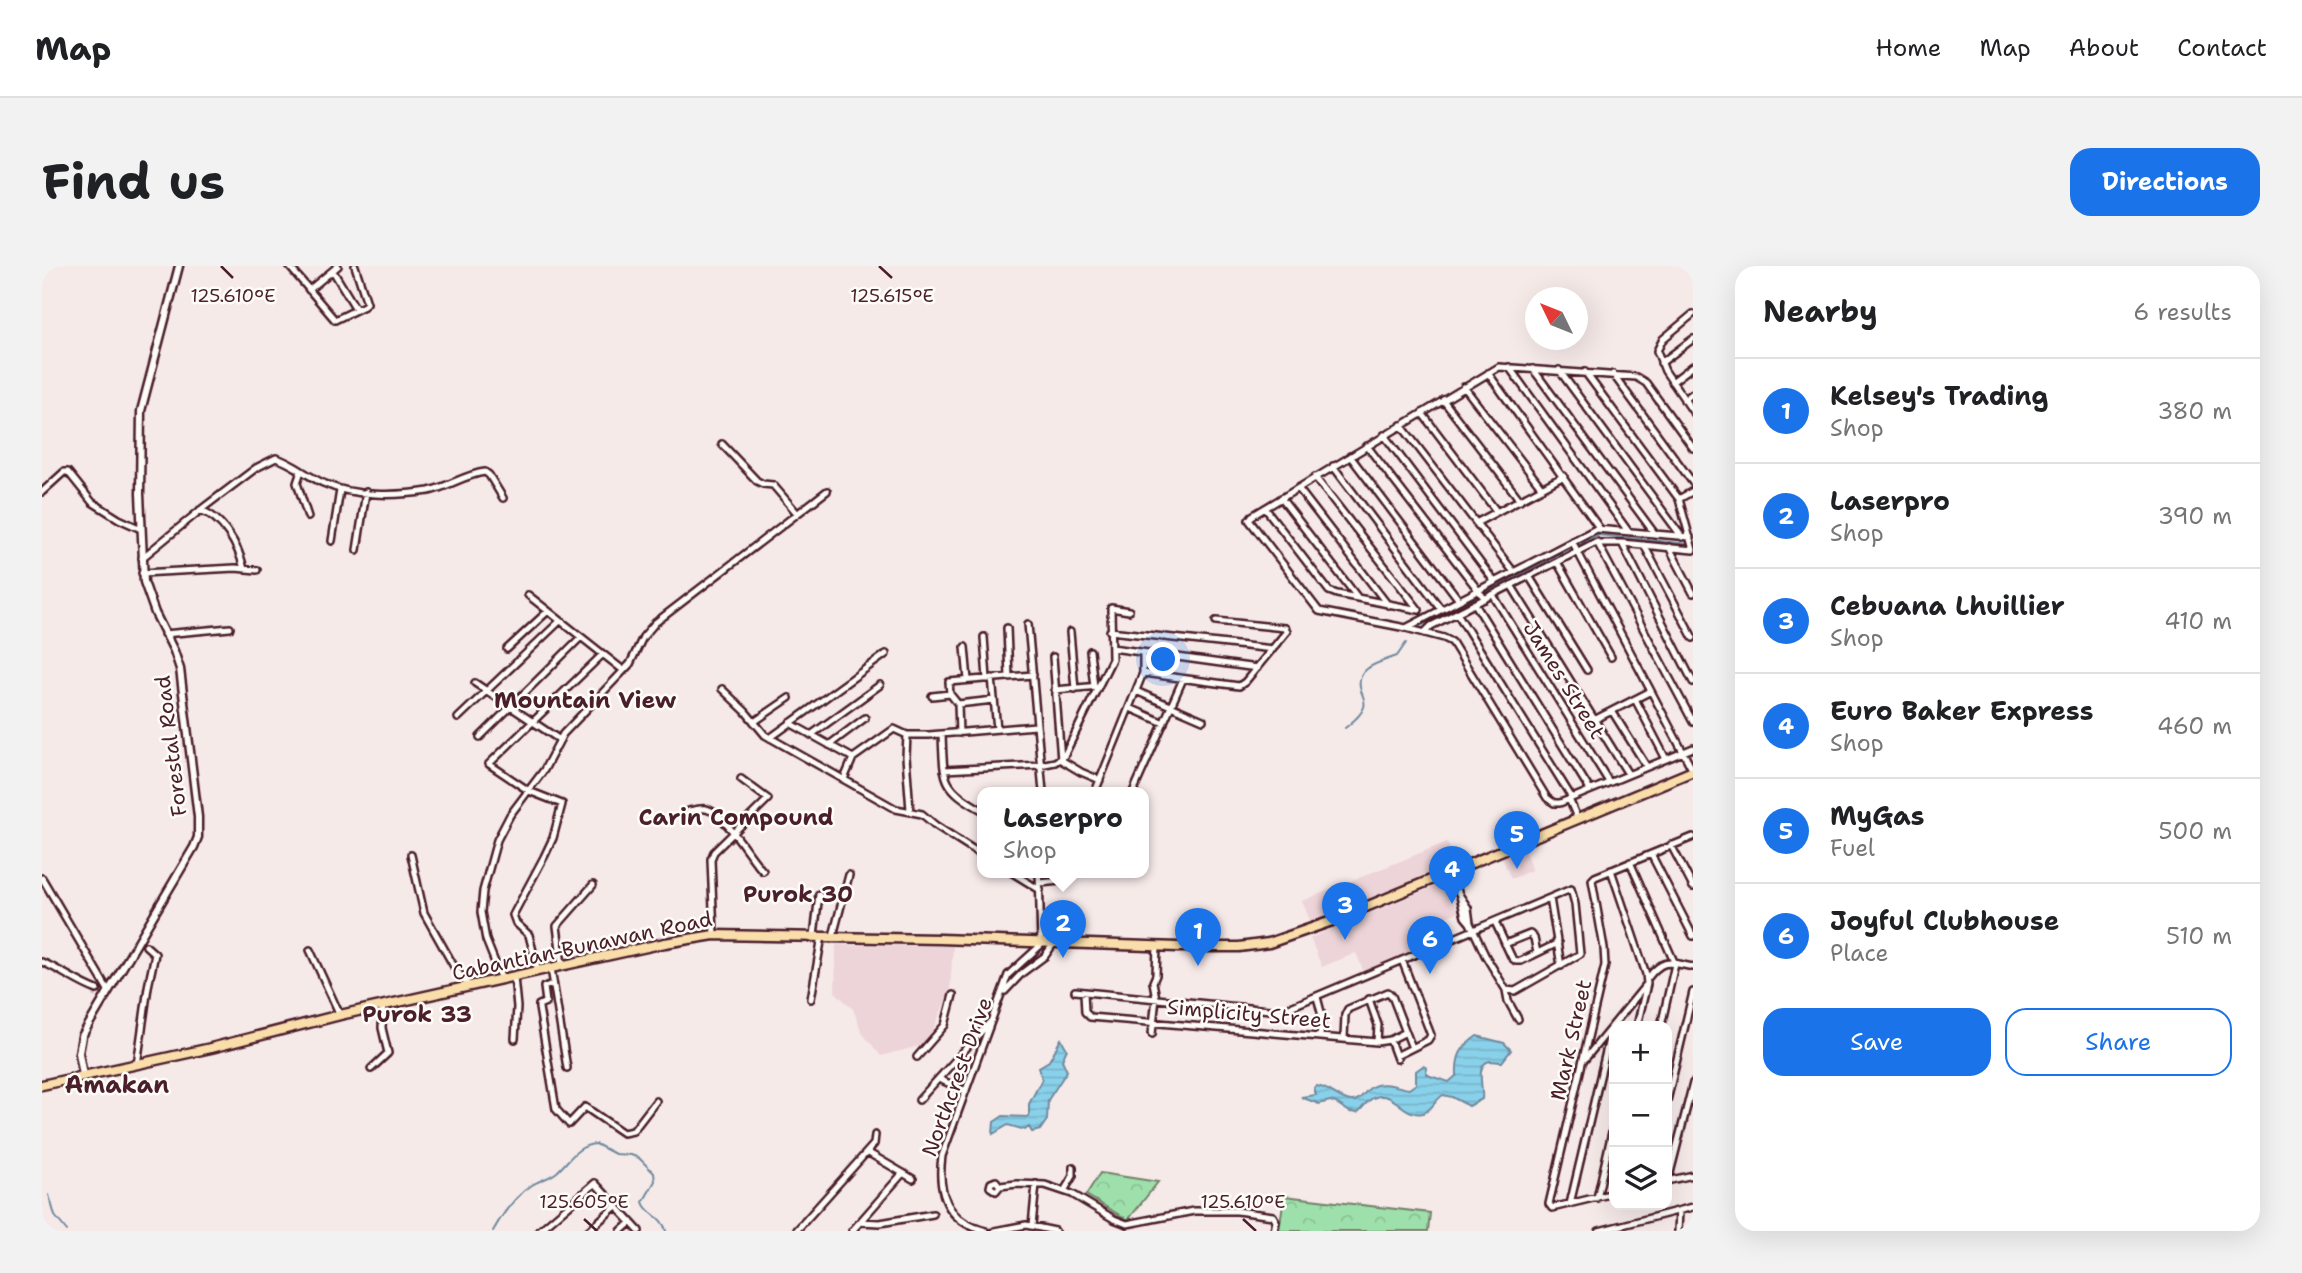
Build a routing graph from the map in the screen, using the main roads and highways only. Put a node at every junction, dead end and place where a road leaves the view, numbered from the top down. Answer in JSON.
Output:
{"nodes":[{"id":1,"x":1693,"y":771,"type":"edge"},
{"id":2,"x":42,"y":1085,"type":"edge"}],
"edges":[{"from":1,"to":2,"type":"main road","name":"Cabantian-Bunawan Road"}]}
